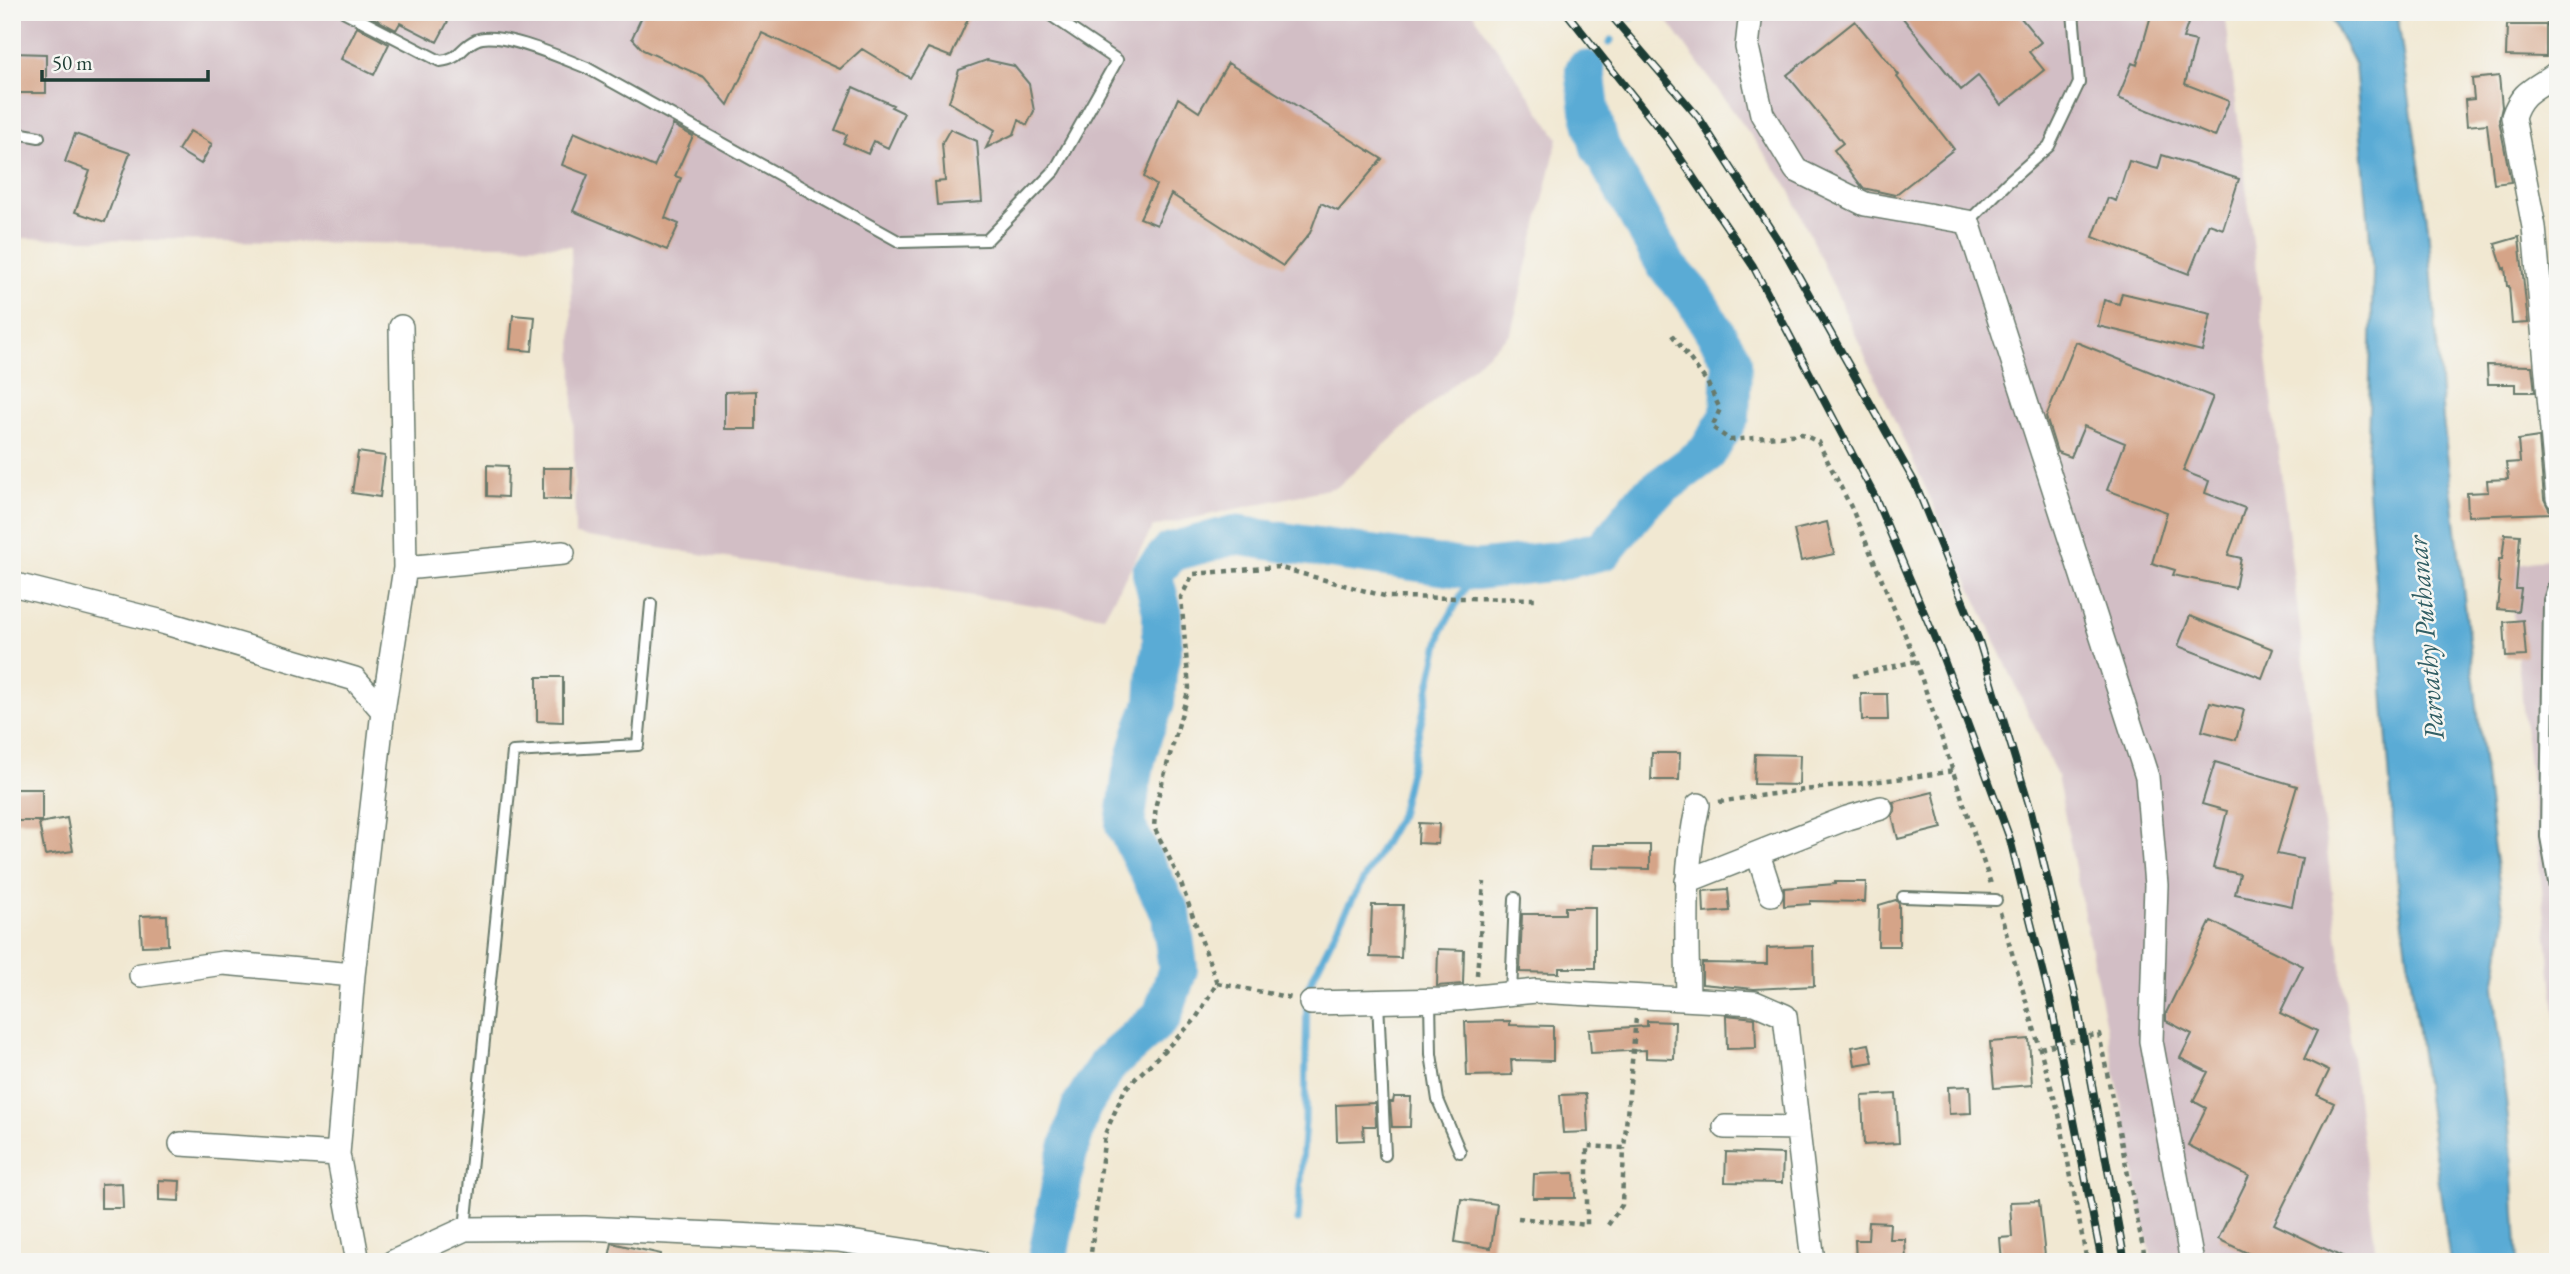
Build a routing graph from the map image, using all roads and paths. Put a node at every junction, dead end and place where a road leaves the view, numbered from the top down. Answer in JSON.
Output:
{"nodes":[{"id":1,"x":345,"y":12,"type":"edge"},
{"id":2,"x":1046,"y":12,"type":"edge"},
{"id":3,"x":1751,"y":12,"type":"edge"},
{"id":4,"x":2073,"y":12,"type":"edge"},
{"id":5,"x":2556,"y":12,"type":"edge"},
{"id":6,"x":2558,"y":19,"type":"edge"},
{"id":7,"x":2558,"y":72,"type":"edge"},
{"id":8,"x":12,"y":132,"type":"edge"},
{"id":9,"x":39,"y":137,"type":"dead end"},
{"id":10,"x":1968,"y":222,"type":"junction"},
{"id":11,"x":2547,"y":254,"type":"edge"},
{"id":12,"x":401,"y":327,"type":"dead end"},
{"id":13,"x":1672,"y":335,"type":"dead end"},
{"id":14,"x":2558,"y":498,"type":"edge"},
{"id":15,"x":563,"y":553,"type":"dead end"},
{"id":16,"x":405,"y":568,"type":"junction"},
{"id":17,"x":2558,"y":583,"type":"edge"},
{"id":18,"x":12,"y":584,"type":"edge"},
{"id":19,"x":1536,"y":599,"type":"dead end"},
{"id":20,"x":651,"y":604,"type":"dead end"},
{"id":21,"x":1916,"y":661,"type":"junction"},
{"id":22,"x":1853,"y":676,"type":"dead end"},
{"id":23,"x":383,"y":711,"type":"junction"},
{"id":24,"x":1954,"y":771,"type":"junction"},
{"id":25,"x":1698,"y":805,"type":"joint"},
{"id":26,"x":1881,"y":808,"type":"dead end"},
{"id":27,"x":1758,"y":854,"type":"junction"},
{"id":28,"x":1484,"y":881,"type":"dead end"},
{"id":29,"x":1687,"y":881,"type":"junction"},
{"id":30,"x":1770,"y":894,"type":"dead end"},
{"id":31,"x":1903,"y":897,"type":"dead end"},
{"id":32,"x":1515,"y":898,"type":"dead end"},
{"id":33,"x":1996,"y":900,"type":"junction"},
{"id":34,"x":2558,"y":905,"type":"edge"},
{"id":35,"x":141,"y":975,"type":"dead end"},
{"id":36,"x":353,"y":975,"type":"junction"},
{"id":37,"x":1217,"y":983,"type":"junction"},
{"id":38,"x":1511,"y":993,"type":"junction"},
{"id":39,"x":1638,"y":996,"type":"junction"},
{"id":40,"x":1475,"y":997,"type":"junction"},
{"id":41,"x":1688,"y":999,"type":"junction"},
{"id":42,"x":1430,"y":1000,"type":"junction"},
{"id":43,"x":1378,"y":1001,"type":"junction"},
{"id":44,"x":1311,"y":1003,"type":"joint"},
{"id":45,"x":2040,"y":1048,"type":"junction"},
{"id":46,"x":1725,"y":1127,"type":"dead end"},
{"id":47,"x":1798,"y":1128,"type":"junction"},
{"id":48,"x":181,"y":1144,"type":"dead end"},
{"id":49,"x":1624,"y":1147,"type":"junction"},
{"id":50,"x":1460,"y":1152,"type":"dead end"},
{"id":51,"x":338,"y":1154,"type":"junction"},
{"id":52,"x":1385,"y":1155,"type":"dead end"},
{"id":53,"x":1518,"y":1218,"type":"dead end"},
{"id":54,"x":1608,"y":1225,"type":"dead end"},
{"id":55,"x":465,"y":1229,"type":"junction"},
{"id":56,"x":358,"y":1262,"type":"edge"},
{"id":57,"x":393,"y":1262,"type":"edge"},
{"id":58,"x":979,"y":1262,"type":"edge"},
{"id":59,"x":1090,"y":1262,"type":"edge"},
{"id":60,"x":1813,"y":1262,"type":"edge"},
{"id":61,"x":2087,"y":1262,"type":"edge"},
{"id":62,"x":2146,"y":1262,"type":"edge"},
{"id":63,"x":2192,"y":1262,"type":"edge"}],
"edges":[{"from":1,"to":2,"type":"lane"},
{"from":3,"to":10,"type":"street"},
{"from":4,"to":10,"type":"lane"},
{"from":5,"to":6,"type":"street"},
{"from":7,"to":11,"type":"street"},
{"from":8,"to":9,"type":"lane"},
{"from":10,"to":63,"type":"street"},
{"from":11,"to":14,"type":"street"},
{"from":12,"to":16,"type":"street"},
{"from":13,"to":21,"type":"path"},
{"from":15,"to":16,"type":"street"},
{"from":16,"to":23,"type":"street"},
{"from":17,"to":34,"type":"lane"},
{"from":18,"to":23,"type":"street"},
{"from":19,"to":37,"type":"path"},
{"from":20,"to":55,"type":"lane"},
{"from":21,"to":22,"type":"path"},
{"from":21,"to":24,"type":"path"},
{"from":23,"to":36,"type":"street"},
{"from":24,"to":25,"type":"path"},
{"from":24,"to":33,"type":"path"},
{"from":25,"to":29,"type":"street"},
{"from":26,"to":27,"type":"street"},
{"from":27,"to":29,"type":"street"},
{"from":27,"to":30,"type":"street"},
{"from":28,"to":40,"type":"path"},
{"from":29,"to":41,"type":"street"},
{"from":31,"to":33,"type":"lane"},
{"from":32,"to":38,"type":"lane"},
{"from":33,"to":45,"type":"path"},
{"from":35,"to":36,"type":"street"},
{"from":36,"to":51,"type":"street"},
{"from":37,"to":44,"type":"path"},
{"from":37,"to":59,"type":"path"},
{"from":38,"to":39,"type":"street"},
{"from":38,"to":40,"type":"street"},
{"from":39,"to":41,"type":"street"},
{"from":39,"to":49,"type":"path"},
{"from":40,"to":42,"type":"street"},
{"from":41,"to":47,"type":"street"},
{"from":42,"to":43,"type":"street"},
{"from":42,"to":50,"type":"lane"},
{"from":43,"to":44,"type":"street"},
{"from":43,"to":52,"type":"lane"},
{"from":45,"to":61,"type":"path"},
{"from":45,"to":62,"type":"path"},
{"from":46,"to":47,"type":"street"},
{"from":47,"to":60,"type":"street"},
{"from":48,"to":51,"type":"street"},
{"from":49,"to":53,"type":"path"},
{"from":49,"to":54,"type":"path"},
{"from":51,"to":56,"type":"street"},
{"from":55,"to":57,"type":"street"},
{"from":55,"to":58,"type":"street"}]}
